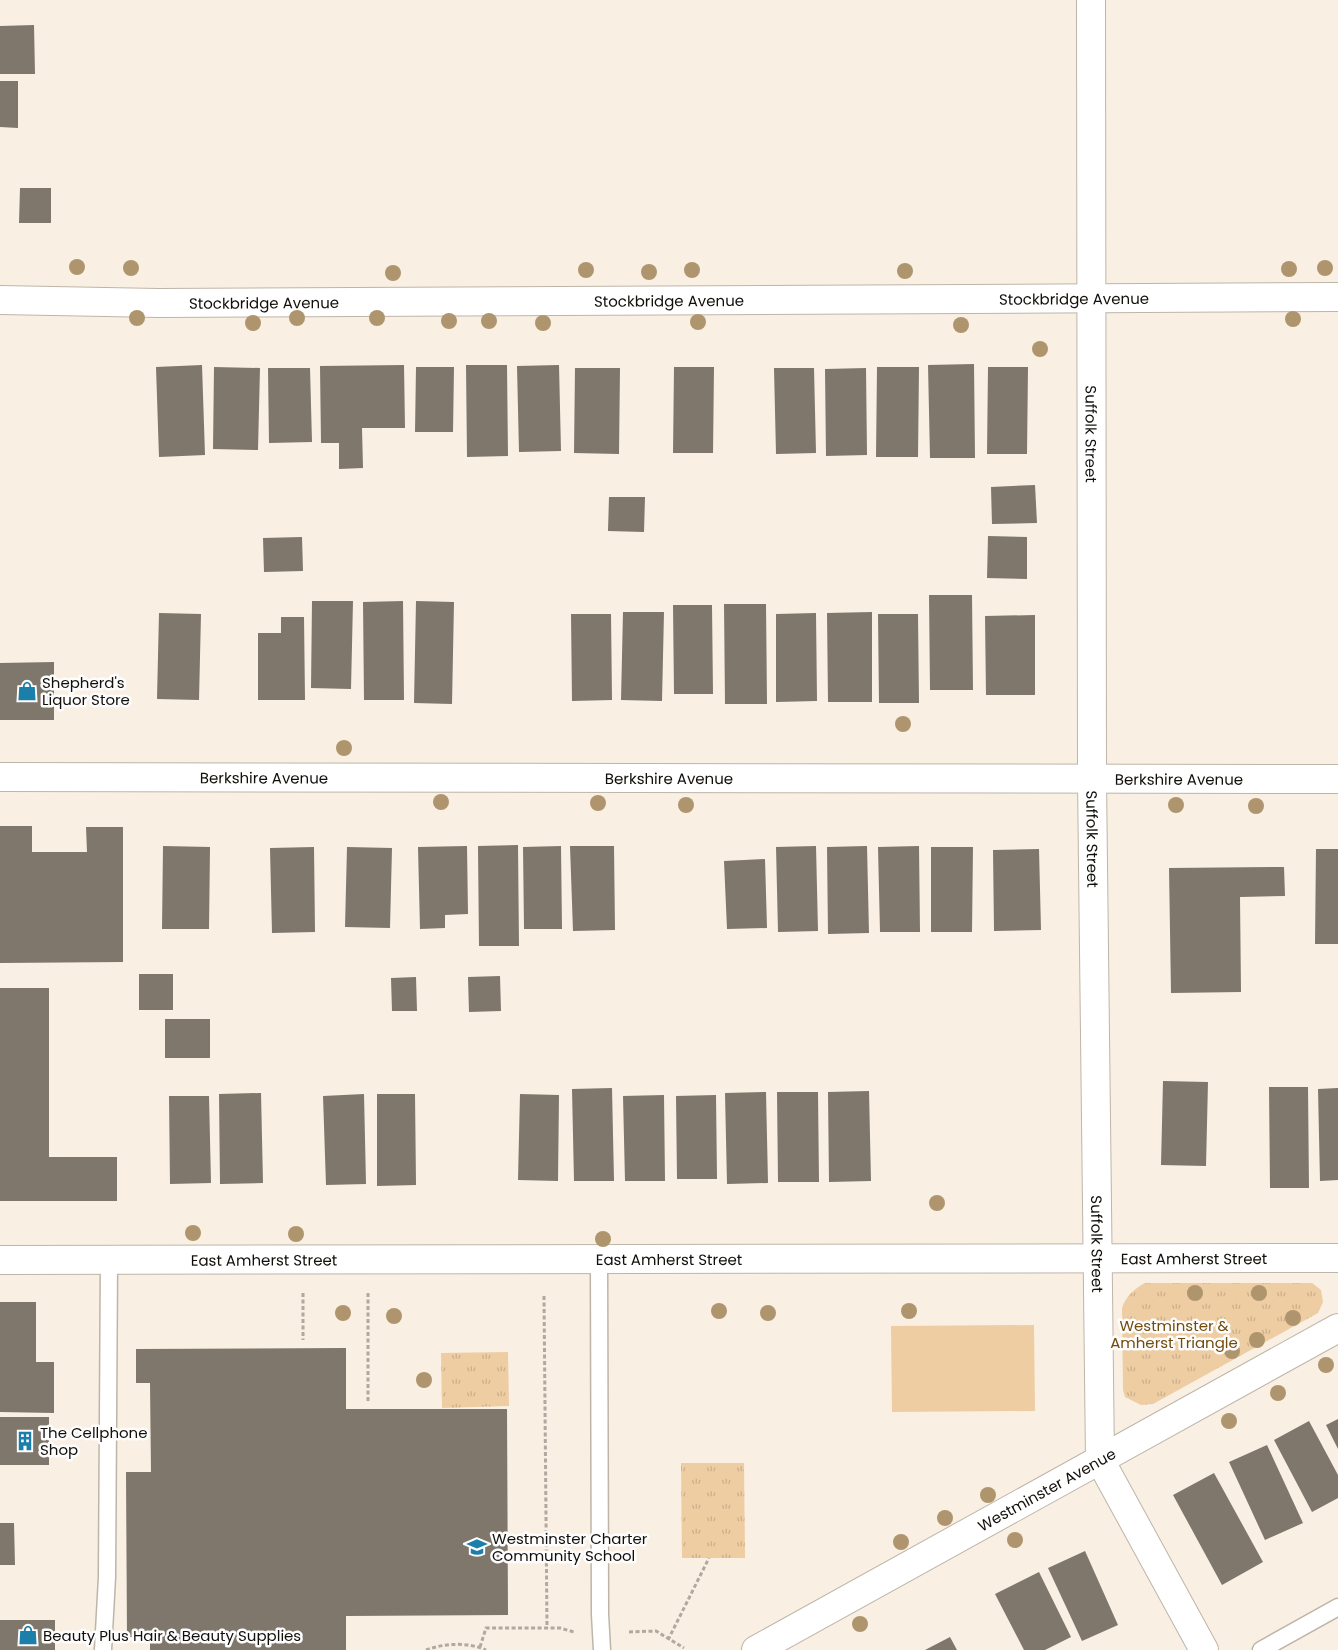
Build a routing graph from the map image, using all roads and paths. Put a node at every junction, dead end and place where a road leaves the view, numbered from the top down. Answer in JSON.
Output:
{"nodes":[{"id":1,"x":1092,"y":0,"type":"edge"},
{"id":2,"x":1338,"y":297,"type":"edge"},
{"id":3,"x":1091,"y":298,"type":"junction"},
{"id":4,"x":0,"y":300,"type":"edge"},
{"id":5,"x":0,"y":778,"type":"edge"},
{"id":6,"x":1092,"y":779,"type":"junction"},
{"id":7,"x":1338,"y":779,"type":"edge"},
{"id":8,"x":1098,"y":1258,"type":"junction"},
{"id":9,"x":1338,"y":1258,"type":"edge"},
{"id":10,"x":599,"y":1259,"type":"junction"},
{"id":11,"x":0,"y":1260,"type":"edge"},
{"id":12,"x":109,"y":1261,"type":"junction"},
{"id":13,"x":302,"y":1288,"type":"dead end"},
{"id":14,"x":368,"y":1288,"type":"dead end"},
{"id":15,"x":544,"y":1296,"type":"dead end"},
{"id":16,"x":1338,"y":1328,"type":"edge"},
{"id":17,"x":304,"y":1340,"type":"dead end"},
{"id":18,"x":368,"y":1403,"type":"dead end"},
{"id":19,"x":1100,"y":1460,"type":"junction"},
{"id":20,"x":709,"y":1558,"type":"dead end"},
{"id":21,"x":1338,"y":1607,"type":"edge"},
{"id":22,"x":546,"y":1628,"type":"junction"},
{"id":23,"x":573,"y":1632,"type":"dead end"},
{"id":24,"x":623,"y":1632,"type":"dead end"},
{"id":25,"x":668,"y":1640,"type":"junction"},
{"id":26,"x":480,"y":1647,"type":"junction"},
{"id":27,"x":684,"y":1648,"type":"dead end"},
{"id":28,"x":103,"y":1650,"type":"edge"},
{"id":29,"x":426,"y":1650,"type":"edge"},
{"id":30,"x":486,"y":1650,"type":"edge"},
{"id":31,"x":602,"y":1650,"type":"edge"},
{"id":32,"x":756,"y":1650,"type":"edge"},
{"id":33,"x":1204,"y":1650,"type":"edge"},
{"id":34,"x":1261,"y":1650,"type":"edge"}],
"edges":[{"from":1,"to":3,"type":"street","name":"Suffolk Street"},
{"from":2,"to":3,"type":"street","name":"Stockbridge Avenue"},
{"from":3,"to":4,"type":"street","name":"Stockbridge Avenue"},
{"from":3,"to":6,"type":"street","name":"Suffolk Street"},
{"from":5,"to":6,"type":"street","name":"Berkshire Avenue"},
{"from":6,"to":7,"type":"street","name":"Berkshire Avenue"},
{"from":6,"to":8,"type":"street","name":"Suffolk Street"},
{"from":8,"to":9,"type":"street","name":"East Amherst Street"},
{"from":8,"to":10,"type":"street","name":"East Amherst Street"},
{"from":8,"to":19,"type":"street","name":"Suffolk Street"},
{"from":10,"to":12,"type":"street","name":"East Amherst Street"},
{"from":10,"to":31,"type":"lane"},
{"from":11,"to":12,"type":"street","name":"East Amherst Street"},
{"from":12,"to":28,"type":"lane"},
{"from":13,"to":17,"type":"path"},
{"from":14,"to":18,"type":"path"},
{"from":15,"to":22,"type":"path"},
{"from":16,"to":19,"type":"street","name":"Westminster Avenue"},
{"from":19,"to":32,"type":"street","name":"Westminster Avenue"},
{"from":19,"to":33,"type":"street","name":"Suffolk Street"},
{"from":20,"to":25,"type":"path"},
{"from":21,"to":34,"type":"lane"},
{"from":22,"to":23,"type":"path"},
{"from":22,"to":26,"type":"path"},
{"from":24,"to":25,"type":"path"},
{"from":25,"to":27,"type":"path"},
{"from":26,"to":29,"type":"path"},
{"from":26,"to":30,"type":"path"}]}
